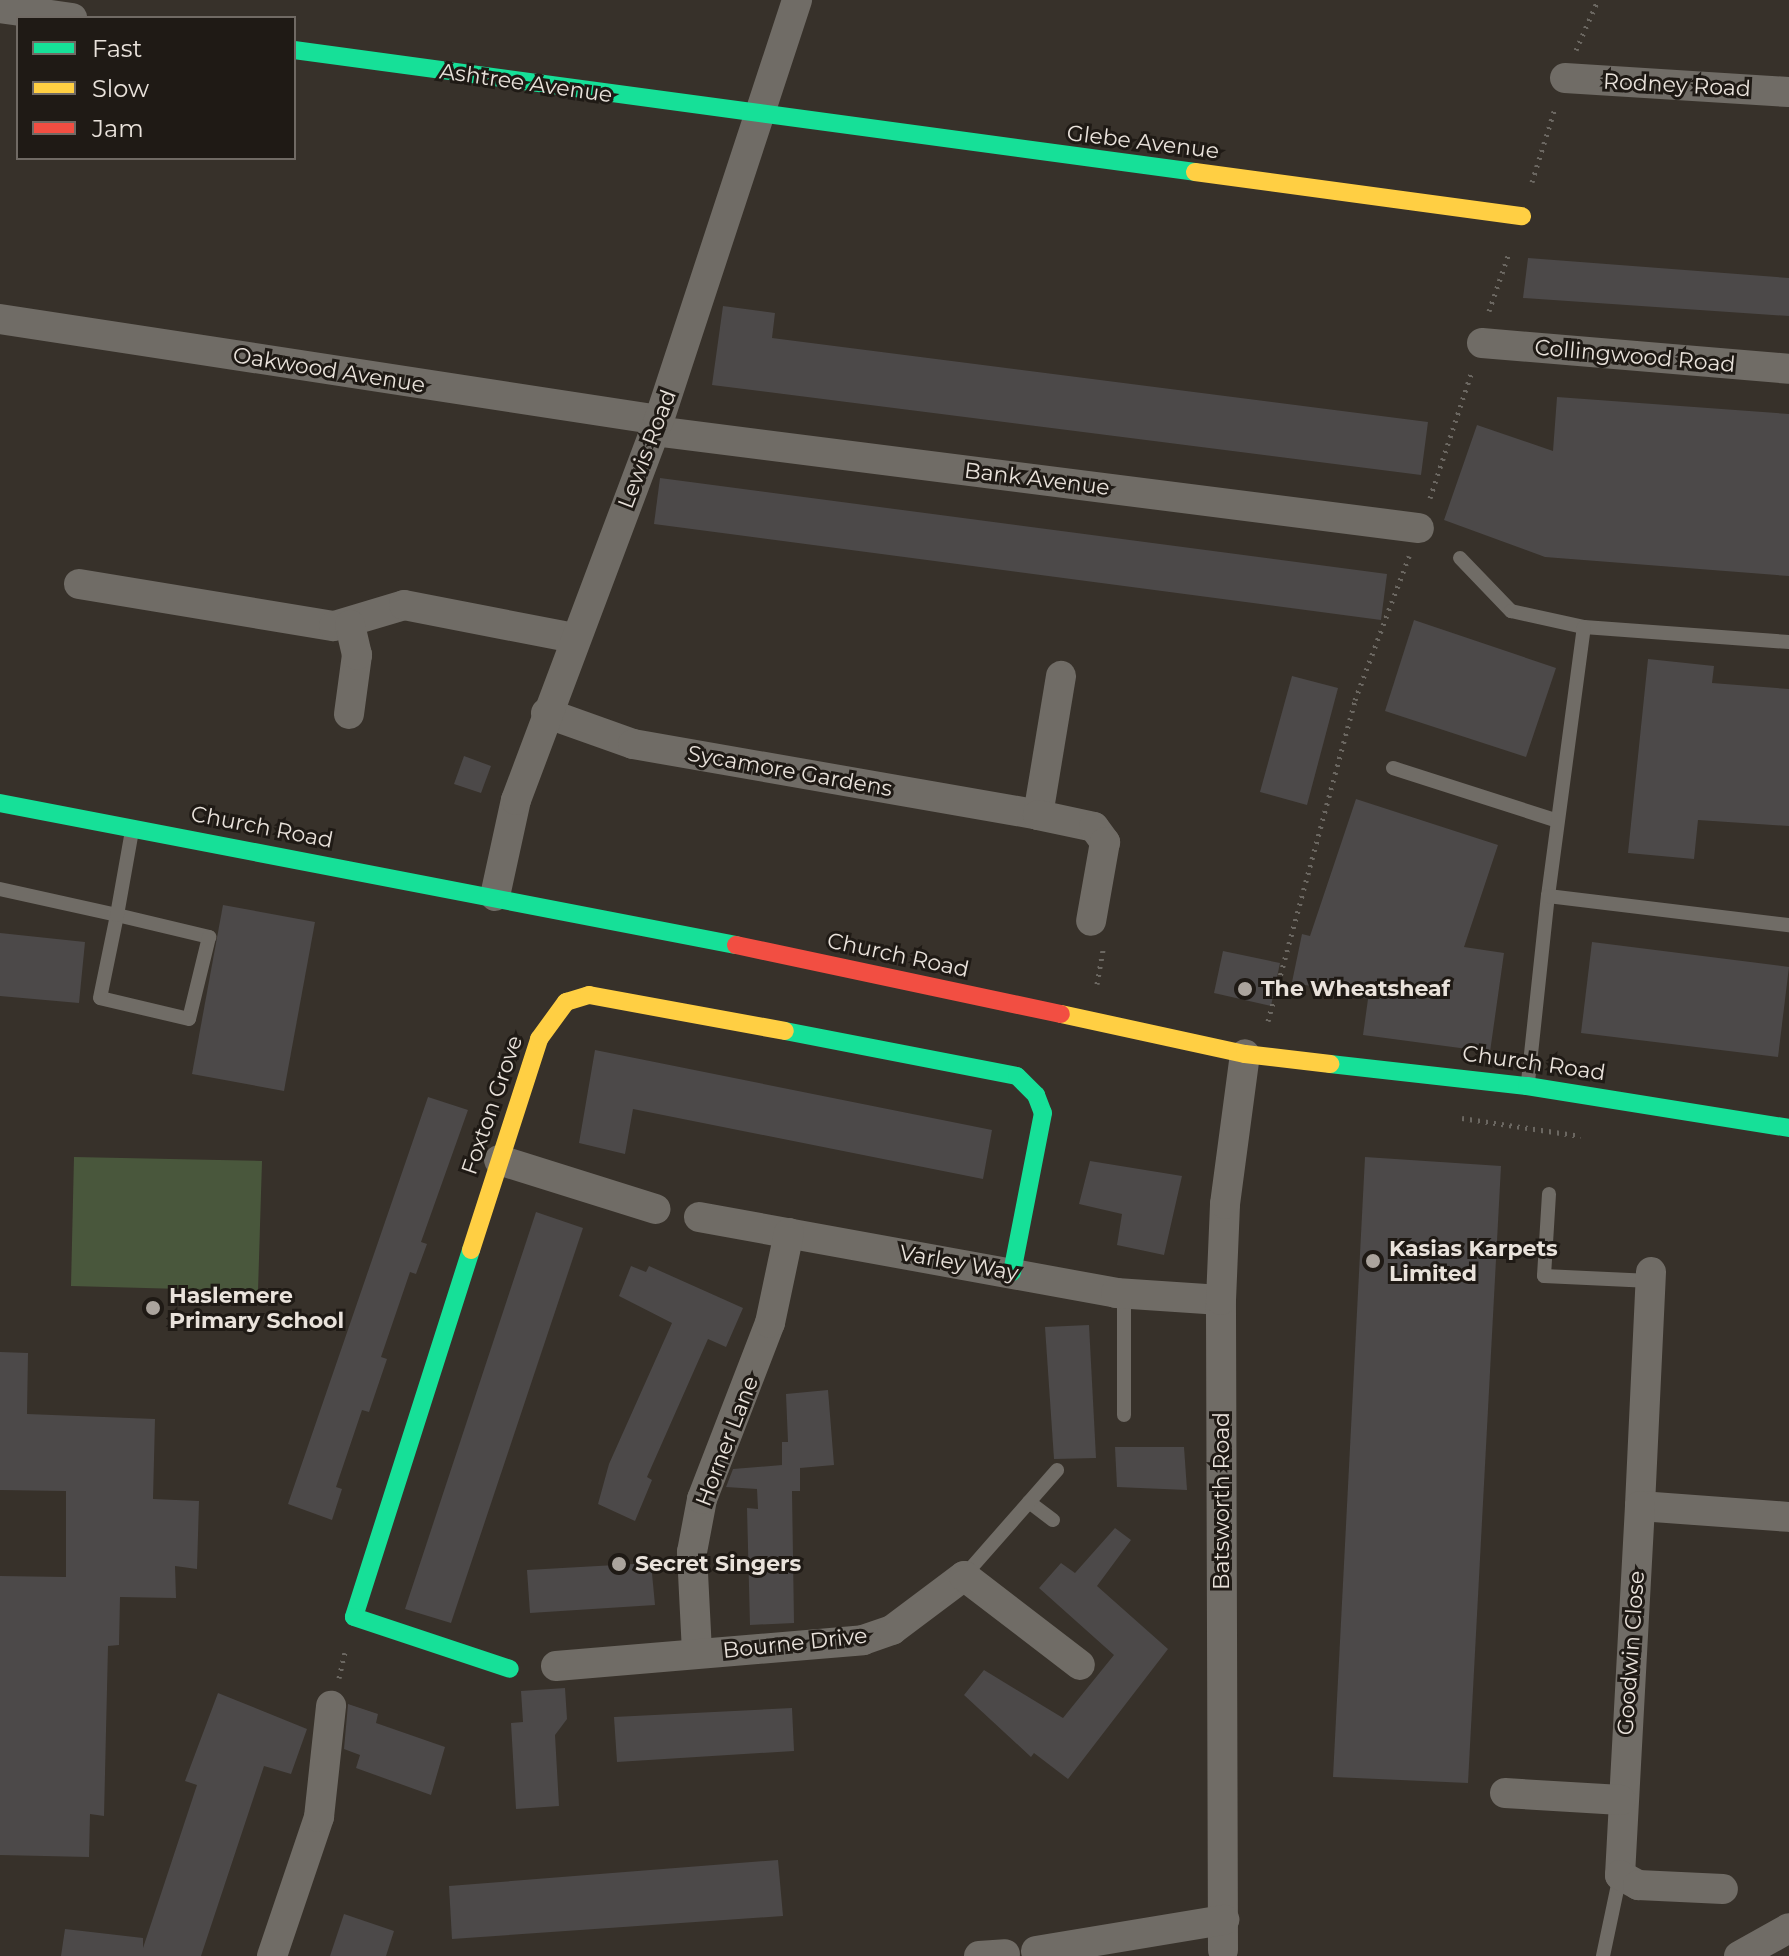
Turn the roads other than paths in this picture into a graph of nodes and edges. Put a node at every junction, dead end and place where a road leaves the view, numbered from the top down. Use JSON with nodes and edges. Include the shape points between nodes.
{"nodes":[{"id":1,"x":797,"y":0,"type":"edge"},
{"id":2,"x":0,"y":8,"type":"edge"},
{"id":3,"x":58,"y":16,"type":"edge"},
{"id":4,"x":296,"y":50,"type":"edge"},
{"id":5,"x":1565,"y":78,"type":"dead end"},
{"id":6,"x":1789,"y":92,"type":"edge"},
{"id":7,"x":758,"y":116,"type":"junction"},
{"id":8,"x":1522,"y":216,"type":"dead end"},
{"id":9,"x":0,"y":319,"type":"edge"},
{"id":10,"x":1482,"y":343,"type":"dead end"},
{"id":11,"x":1789,"y":369,"type":"edge"},
{"id":12,"x":657,"y":426,"type":"junction"},
{"id":13,"x":1419,"y":528,"type":"dead end"},
{"id":14,"x":1460,"y":558,"type":"dead end"},
{"id":15,"x":79,"y":584,"type":"dead end"},
{"id":16,"x":350,"y":625,"type":"junction"},
{"id":17,"x":1584,"y":627,"type":"junction"},
{"id":18,"x":573,"y":638,"type":"junction"},
{"id":19,"x":1789,"y":642,"type":"edge"},
{"id":20,"x":1061,"y":676,"type":"dead end"},
{"id":21,"x":546,"y":713,"type":"junction"},
{"id":22,"x":349,"y":714,"type":"dead end"},
{"id":23,"x":1393,"y":768,"type":"dead end"},
{"id":24,"x":0,"y":803,"type":"edge"},
{"id":25,"x":1038,"y":815,"type":"junction"},
{"id":26,"x":1555,"y":820,"type":"junction"},
{"id":27,"x":132,"y":827,"type":"junction"},
{"id":28,"x":0,"y":889,"type":"edge"},
{"id":29,"x":495,"y":896,"type":"junction"},
{"id":30,"x":1548,"y":896,"type":"junction"},
{"id":31,"x":117,"y":915,"type":"junction"},
{"id":32,"x":1091,"y":921,"type":"road end"},
{"id":33,"x":1789,"y":925,"type":"edge"},
{"id":34,"x":1245,"y":1054,"type":"junction"},
{"id":35,"x":1527,"y":1086,"type":"junction"},
{"id":36,"x":1789,"y":1128,"type":"edge"},
{"id":37,"x":499,"y":1160,"type":"junction"},
{"id":38,"x":1549,"y":1194,"type":"dead end"},
{"id":39,"x":655,"y":1209,"type":"dead end"},
{"id":40,"x":699,"y":1217,"type":"dead end"},
{"id":41,"x":789,"y":1233,"type":"junction"},
{"id":42,"x":1012,"y":1272,"type":"junction"},
{"id":43,"x":1651,"y":1277,"type":"joint"},
{"id":44,"x":1124,"y":1293,"type":"junction"},
{"id":45,"x":1221,"y":1300,"type":"junction"},
{"id":46,"x":1124,"y":1415,"type":"dead end"},
{"id":47,"x":1057,"y":1470,"type":"dead end"},
{"id":48,"x":1029,"y":1502,"type":"junction"},
{"id":49,"x":1640,"y":1506,"type":"junction"},
{"id":50,"x":1789,"y":1517,"type":"edge"},
{"id":51,"x":1053,"y":1520,"type":"dead end"},
{"id":52,"x":964,"y":1576,"type":"junction"},
{"id":53,"x":697,"y":1652,"type":"junction"},
{"id":54,"x":1080,"y":1665,"type":"dead end"},
{"id":55,"x":556,"y":1666,"type":"dead end"},
{"id":56,"x":510,"y":1669,"type":"dead end"},
{"id":57,"x":331,"y":1706,"type":"road end"},
{"id":58,"x":1505,"y":1793,"type":"dead end"},
{"id":59,"x":1621,"y":1800,"type":"junction"},
{"id":60,"x":1620,"y":1875,"type":"junction"},
{"id":61,"x":1723,"y":1889,"type":"dead end"},
{"id":62,"x":1224,"y":1920,"type":"junction"},
{"id":63,"x":1789,"y":1928,"type":"edge"},
{"id":64,"x":1223,"y":1950,"type":"dead end"},
{"id":65,"x":1036,"y":1951,"type":"dead end"},
{"id":66,"x":272,"y":1956,"type":"edge"},
{"id":67,"x":1603,"y":1956,"type":"edge"},
{"id":68,"x":1739,"y":1956,"type":"edge"}],
"edges":[{"from":1,"to":7,"type":"street","name":"Lewis Road"},
{"from":2,"to":3,"type":"street"},
{"from":4,"to":7,"type":"street","name":"Ashtree Avenue"},
{"from":5,"to":6,"type":"street","name":"Rodney Road"},
{"from":7,"to":8,"type":"street","name":"Glebe Avenue"},
{"from":7,"to":12,"type":"street","name":"Lewis Road"},
{"from":9,"to":12,"type":"street","name":"Oakwood Avenue"},
{"from":10,"to":11,"type":"street","name":"Collingwood Road"},
{"from":12,"to":13,"type":"street","name":"Bank Avenue"},
{"from":12,"to":18,"type":"street","name":"Lewis Road"},
{"from":14,"to":17,"type":"lane","via":[[1511,611]]},
{"from":15,"to":16,"type":"street"},
{"from":16,"to":18,"type":"street","via":[[404,605]]},
{"from":16,"to":22,"type":"street","via":[[357,655]]},
{"from":17,"to":19,"type":"lane"},
{"from":17,"to":26,"type":"lane"},
{"from":18,"to":21,"type":"street","name":"Lewis Road"},
{"from":20,"to":25,"type":"street"},
{"from":21,"to":25,"type":"street","name":"Sycamore Gardens","via":[[633,744]]},
{"from":21,"to":29,"type":"street","name":"Lewis Road","via":[[516,800]]},
{"from":23,"to":26,"type":"lane"},
{"from":24,"to":27,"type":"street","name":"Church Road"},
{"from":25,"to":32,"type":"street","name":"Sycamore Gardens","via":[[1094,827],[1105,842]]},
{"from":26,"to":30,"type":"lane"},
{"from":27,"to":29,"type":"street","name":"Church Road"},
{"from":27,"to":31,"type":"lane"},
{"from":28,"to":31,"type":"lane"},
{"from":29,"to":34,"type":"street","name":"Church Road","via":[[1091,1017]]},
{"from":30,"to":33,"type":"lane"},
{"from":30,"to":35,"type":"lane"},
{"from":31,"to":31,"type":"lane","via":[[100,998],[189,1019],[209,937]]},
{"from":34,"to":35,"type":"street","name":"Church Road"},
{"from":34,"to":45,"type":"street","name":"Batsworth Road","via":[[1225,1204]]},
{"from":35,"to":36,"type":"street","name":"Church Road"},
{"from":37,"to":39,"type":"street"},
{"from":37,"to":42,"type":"street","name":"Foxton Grove","via":[[551,1016],[589,995],[1017,1076],[1036,1095],[1043,1113]]},
{"from":37,"to":56,"type":"street","name":"Foxton Grove","via":[[354,1617]]},
{"from":38,"to":43,"type":"lane","via":[[1544,1276]]},
{"from":40,"to":41,"type":"street","name":"Varley Way"},
{"from":41,"to":42,"type":"street","name":"Varley Way"},
{"from":41,"to":53,"type":"street","name":"Horner Lane","via":[[770,1323],[702,1499],[692,1552]]},
{"from":42,"to":44,"type":"street","name":"Varley Way"},
{"from":43,"to":49,"type":"street","name":"Goodwin Close"},
{"from":44,"to":45,"type":"street","name":"Varley Way"},
{"from":44,"to":46,"type":"lane"},
{"from":45,"to":62,"type":"street","name":"Batsworth Road"},
{"from":47,"to":48,"type":"lane"},
{"from":48,"to":51,"type":"lane"},
{"from":48,"to":52,"type":"lane"},
{"from":49,"to":50,"type":"street"},
{"from":49,"to":59,"type":"street","name":"Goodwin Close"},
{"from":52,"to":53,"type":"street","name":"Bourne Drive","via":[[892,1630],[863,1640]]},
{"from":52,"to":54,"type":"street"},
{"from":53,"to":55,"type":"street","name":"Bourne Drive"},
{"from":57,"to":66,"type":"street","via":[[319,1817]]},
{"from":58,"to":59,"type":"street"},
{"from":59,"to":60,"type":"street","name":"Goodwin Close"},
{"from":60,"to":61,"type":"street","via":[[1638,1885]]},
{"from":60,"to":67,"type":"lane"},
{"from":62,"to":64,"type":"street","name":"Batsworth Road"},
{"from":62,"to":65,"type":"street"},
{"from":63,"to":68,"type":"street"}]}
